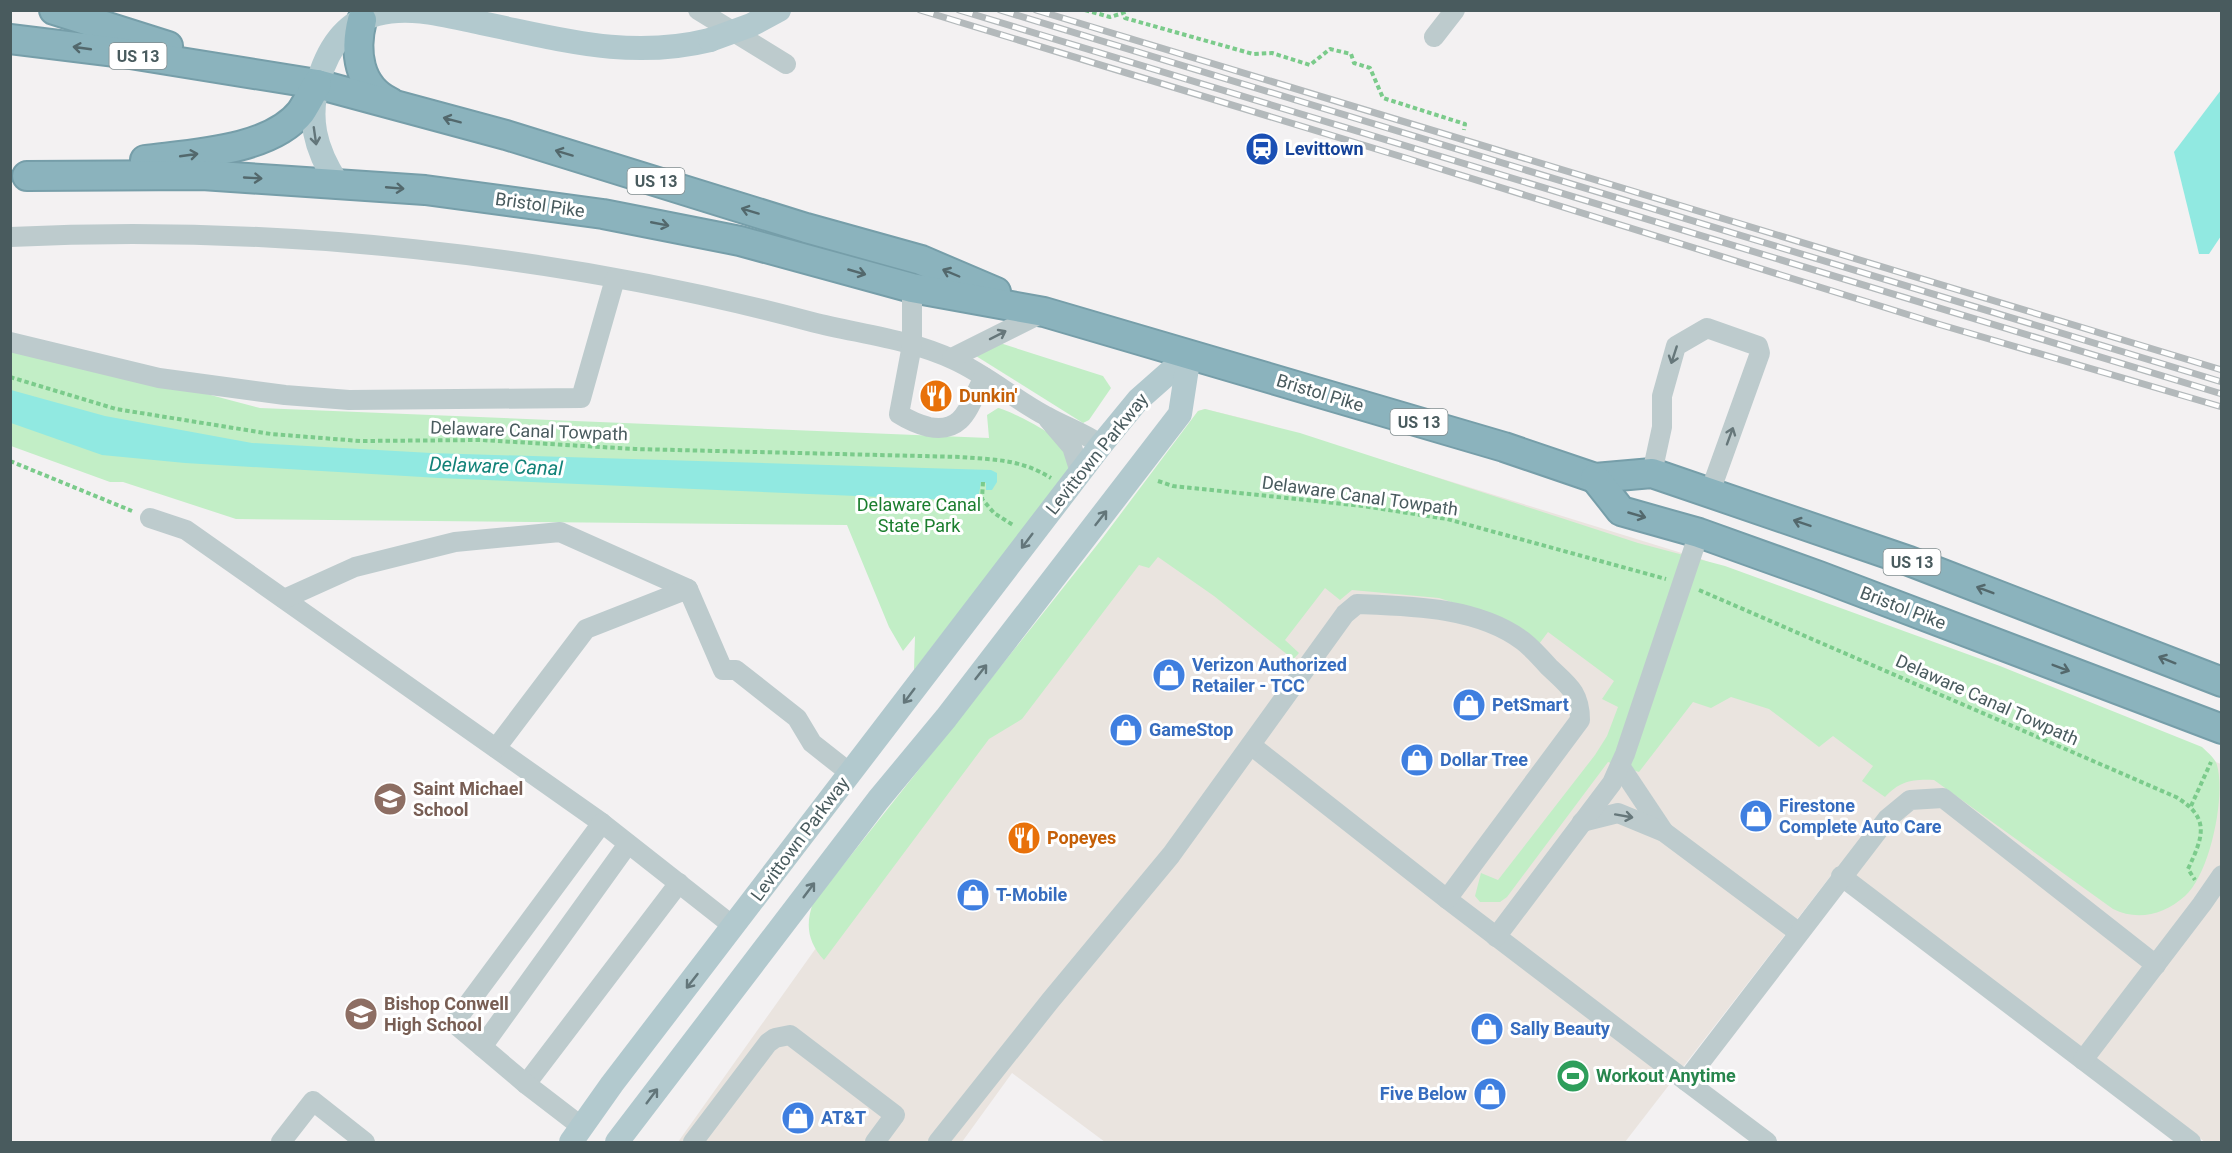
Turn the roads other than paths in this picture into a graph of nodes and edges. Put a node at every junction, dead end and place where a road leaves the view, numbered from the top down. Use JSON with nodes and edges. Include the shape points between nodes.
{"nodes":[{"id":1,"x":54,"y":10,"type":"edge"},
{"id":2,"x":698,"y":10,"type":"edge"},
{"id":3,"x":779,"y":10,"type":"edge"},
{"id":4,"x":1455,"y":10,"type":"edge"},
{"id":5,"x":427,"y":11,"type":"edge"},
{"id":6,"x":362,"y":20,"type":"junction"},
{"id":7,"x":1434,"y":37,"type":"dead end"},
{"id":8,"x":10,"y":39,"type":"edge"},
{"id":9,"x":786,"y":64,"type":"dead end"},
{"id":10,"x":264,"y":75,"type":"junction"},
{"id":11,"x":317,"y":84,"type":"junction"},
{"id":12,"x":398,"y":106,"type":"junction"},
{"id":13,"x":19,"y":177,"type":"edge"},
{"id":14,"x":337,"y":183,"type":"junction"},
{"id":15,"x":10,"y":237,"type":"edge"},
{"id":16,"x":615,"y":279,"type":"junction"},
{"id":17,"x":912,"y":288,"type":"junction"},
{"id":18,"x":1044,"y":312,"type":"junction"},
{"id":19,"x":10,"y":342,"type":"edge"},
{"id":20,"x":912,"y":345,"type":"junction"},
{"id":21,"x":1189,"y":355,"type":"junction"},
{"id":22,"x":952,"y":358,"type":"junction"},
{"id":23,"x":984,"y":376,"type":"junction"},
{"id":24,"x":1047,"y":417,"type":"junction"},
{"id":25,"x":1101,"y":445,"type":"junction"},
{"id":26,"x":1080,"y":472,"type":"junction"},
{"id":27,"x":1652,"y":473,"type":"junction"},
{"id":28,"x":1595,"y":478,"type":"junction"},
{"id":29,"x":1710,"y":492,"type":"junction"},
{"id":30,"x":150,"y":518,"type":"road end"},
{"id":31,"x":1699,"y":533,"type":"junction"},
{"id":32,"x":688,"y":589,"type":"junction"},
{"id":33,"x":284,"y":599,"type":"junction"},
{"id":34,"x":2222,"y":682,"type":"edge"},
{"id":35,"x":2222,"y":729,"type":"edge"},
{"id":36,"x":1252,"y":746,"type":"junction"},
{"id":37,"x":496,"y":748,"type":"junction"},
{"id":38,"x":1620,"y":766,"type":"junction"},
{"id":39,"x":850,"y":773,"type":"junction"},
{"id":40,"x":1582,"y":822,"type":"junction"},
{"id":41,"x":602,"y":823,"type":"junction"},
{"id":42,"x":1664,"y":832,"type":"junction"},
{"id":43,"x":628,"y":844,"type":"junction"},
{"id":44,"x":2222,"y":875,"type":"edge"},
{"id":45,"x":1841,"y":876,"type":"junction"},
{"id":46,"x":679,"y":883,"type":"junction"},
{"id":47,"x":1447,"y":899,"type":"junction"},
{"id":48,"x":734,"y":926,"type":"junction"},
{"id":49,"x":1798,"y":932,"type":"junction"},
{"id":50,"x":1496,"y":937,"type":"junction"},
{"id":51,"x":2156,"y":964,"type":"junction"},
{"id":52,"x":482,"y":1047,"type":"junction"},
{"id":53,"x":2083,"y":1060,"type":"junction"},
{"id":54,"x":1686,"y":1081,"type":"junction"},
{"id":55,"x":526,"y":1084,"type":"junction"},
{"id":56,"x":577,"y":1135,"type":"edge"},
{"id":57,"x":281,"y":1143,"type":"edge"},
{"id":58,"x":364,"y":1143,"type":"edge"},
{"id":59,"x":616,"y":1143,"type":"edge"},
{"id":60,"x":693,"y":1143,"type":"edge"},
{"id":61,"x":875,"y":1143,"type":"edge"},
{"id":62,"x":938,"y":1143,"type":"edge"},
{"id":63,"x":1767,"y":1143,"type":"edge"},
{"id":64,"x":2191,"y":1143,"type":"edge"}],
"edges":[{"from":1,"to":10,"type":"highway"},
{"from":2,"to":9,"type":"street"},
{"from":3,"to":5,"type":"main road","bridge":true,"via":[[710,40],[648,50],[611,47]]},
{"from":4,"to":7,"type":"street"},
{"from":5,"to":6,"type":"main road","via":[[391,12]]},
{"from":6,"to":11,"type":"main road","via":[[348,29],[328,52]]},
{"from":6,"to":12,"type":"highway","via":[[357,41],[362,70],[381,98]]},
{"from":10,"to":8,"type":"highway","number":"US 13","one_way":true},
{"from":10,"to":11,"type":"highway","number":"US 13"},
{"from":11,"to":12,"type":"highway","name":"Bristol Pike","number":"US 13"},
{"from":13,"to":11,"type":"highway","one_way":true,"via":[[208,152],[248,143],[290,122],[301,112]]},
{"from":11,"to":14,"type":"main road","one_way":true,"via":[[315,137],[318,151]]},
{"from":18,"to":12,"type":"highway","name":"Bristol Pike","number":"US 13","one_way":true,"via":[[921,260]]},
{"from":13,"to":14,"type":"highway","name":"Bristol Pike","number":"US 13","one_way":true,"via":[[202,175]]},
{"from":14,"to":17,"type":"highway","name":"Bristol Pike","number":"US 13","one_way":true,"via":[[514,201],[667,225],[801,256]]},
{"from":15,"to":16,"type":"street","via":[[157,235],[323,241],[478,258]]},
{"from":16,"to":19,"type":"street","via":[[581,399],[349,400],[285,395],[159,378]]},
{"from":16,"to":20,"type":"street","via":[[721,299]]},
{"from":17,"to":18,"type":"highway","name":"Bristol Pike","number":"US 13"},
{"from":17,"to":20,"type":"street"},
{"from":18,"to":21,"type":"highway","name":"Bristol Pike","number":"US 13"},
{"from":22,"to":18,"type":"street","one_way":true},
{"from":20,"to":22,"type":"street"},
{"from":20,"to":23,"type":"street","via":[[899,414],[912,423],[945,430],[959,423]]},
{"from":21,"to":25,"type":"main road","name":"Levittown Parkway","via":[[1137,400]]},
{"from":21,"to":28,"type":"highway","name":"Bristol Pike","number":"US 13","via":[[1504,447]]},
{"from":59,"to":21,"type":"main road","name":"Levittown Parkway","one_way":true,"via":[[1180,414]]},
{"from":22,"to":23,"type":"street"},
{"from":23,"to":24,"type":"street"},
{"from":24,"to":25,"type":"street","via":[[1083,432]]},
{"from":24,"to":26,"type":"street","via":[[1072,447]]},
{"from":25,"to":26,"type":"main road","name":"Levittown Parkway"},
{"from":26,"to":39,"type":"main road","name":"Levittown Parkway","one_way":true},
{"from":27,"to":28,"type":"highway","name":"Bristol Pike","number":"US 13"},
{"from":27,"to":29,"type":"highway","name":"Bristol Pike","number":"US 13"},
{"from":29,"to":27,"type":"street","one_way":true,"via":[[1760,353],[1758,346],[1707,328],[1676,346],[1662,396],[1662,427]]},
{"from":28,"to":31,"type":"highway","name":"Bristol Pike","number":"US 13","one_way":true,"via":[[1621,511]]},
{"from":34,"to":29,"type":"highway","name":"Bristol Pike","number":"US 13","one_way":true,"via":[[1909,561]]},
{"from":30,"to":33,"type":"street","via":[[186,530]]},
{"from":31,"to":35,"type":"highway","name":"Bristol Pike","number":"US 13","one_way":true},
{"from":31,"to":38,"type":"street"},
{"from":32,"to":33,"type":"street","via":[[560,532],[455,542],[355,567]]},
{"from":32,"to":37,"type":"street","via":[[586,629]]},
{"from":32,"to":39,"type":"street","via":[[723,670],[736,670],[797,718],[812,743]]},
{"from":33,"to":37,"type":"street"},
{"from":36,"to":47,"type":"street"},
{"from":36,"to":47,"type":"street","via":[[1345,614],[1358,604],[1414,606],[1470,617],[1499,627],[1522,641],[1572,688],[1580,703],[1580,720]]},
{"from":36,"to":62,"type":"street","via":[[1164,864]]},
{"from":37,"to":41,"type":"street"},
{"from":38,"to":40,"type":"street"},
{"from":38,"to":42,"type":"street"},
{"from":39,"to":48,"type":"main road","name":"Levittown Parkway"},
{"from":40,"to":42,"type":"street","one_way":true,"via":[[1618,813]]},
{"from":40,"to":50,"type":"street"},
{"from":41,"to":43,"type":"street"},
{"from":41,"to":52,"type":"street","via":[[453,1023]]},
{"from":42,"to":49,"type":"street"},
{"from":43,"to":46,"type":"street"},
{"from":43,"to":52,"type":"street"},
{"from":44,"to":51,"type":"street"},
{"from":45,"to":49,"type":"street"},
{"from":45,"to":51,"type":"street","via":[[1887,819],[1910,800],[1943,798]]},
{"from":45,"to":53,"type":"street"},
{"from":46,"to":48,"type":"street"},
{"from":46,"to":55,"type":"street"},
{"from":47,"to":50,"type":"street"},
{"from":48,"to":56,"type":"main road","name":"Levittown Parkway","one_way":true},
{"from":49,"to":54,"type":"street"},
{"from":50,"to":54,"type":"street"},
{"from":51,"to":53,"type":"street"},
{"from":52,"to":55,"type":"street"},
{"from":53,"to":64,"type":"street"},
{"from":54,"to":63,"type":"street"},
{"from":55,"to":56,"type":"street"},
{"from":57,"to":58,"type":"street","via":[[313,1101]]},
{"from":60,"to":61,"type":"street","via":[[768,1043],[790,1035],[895,1115]]}]}
